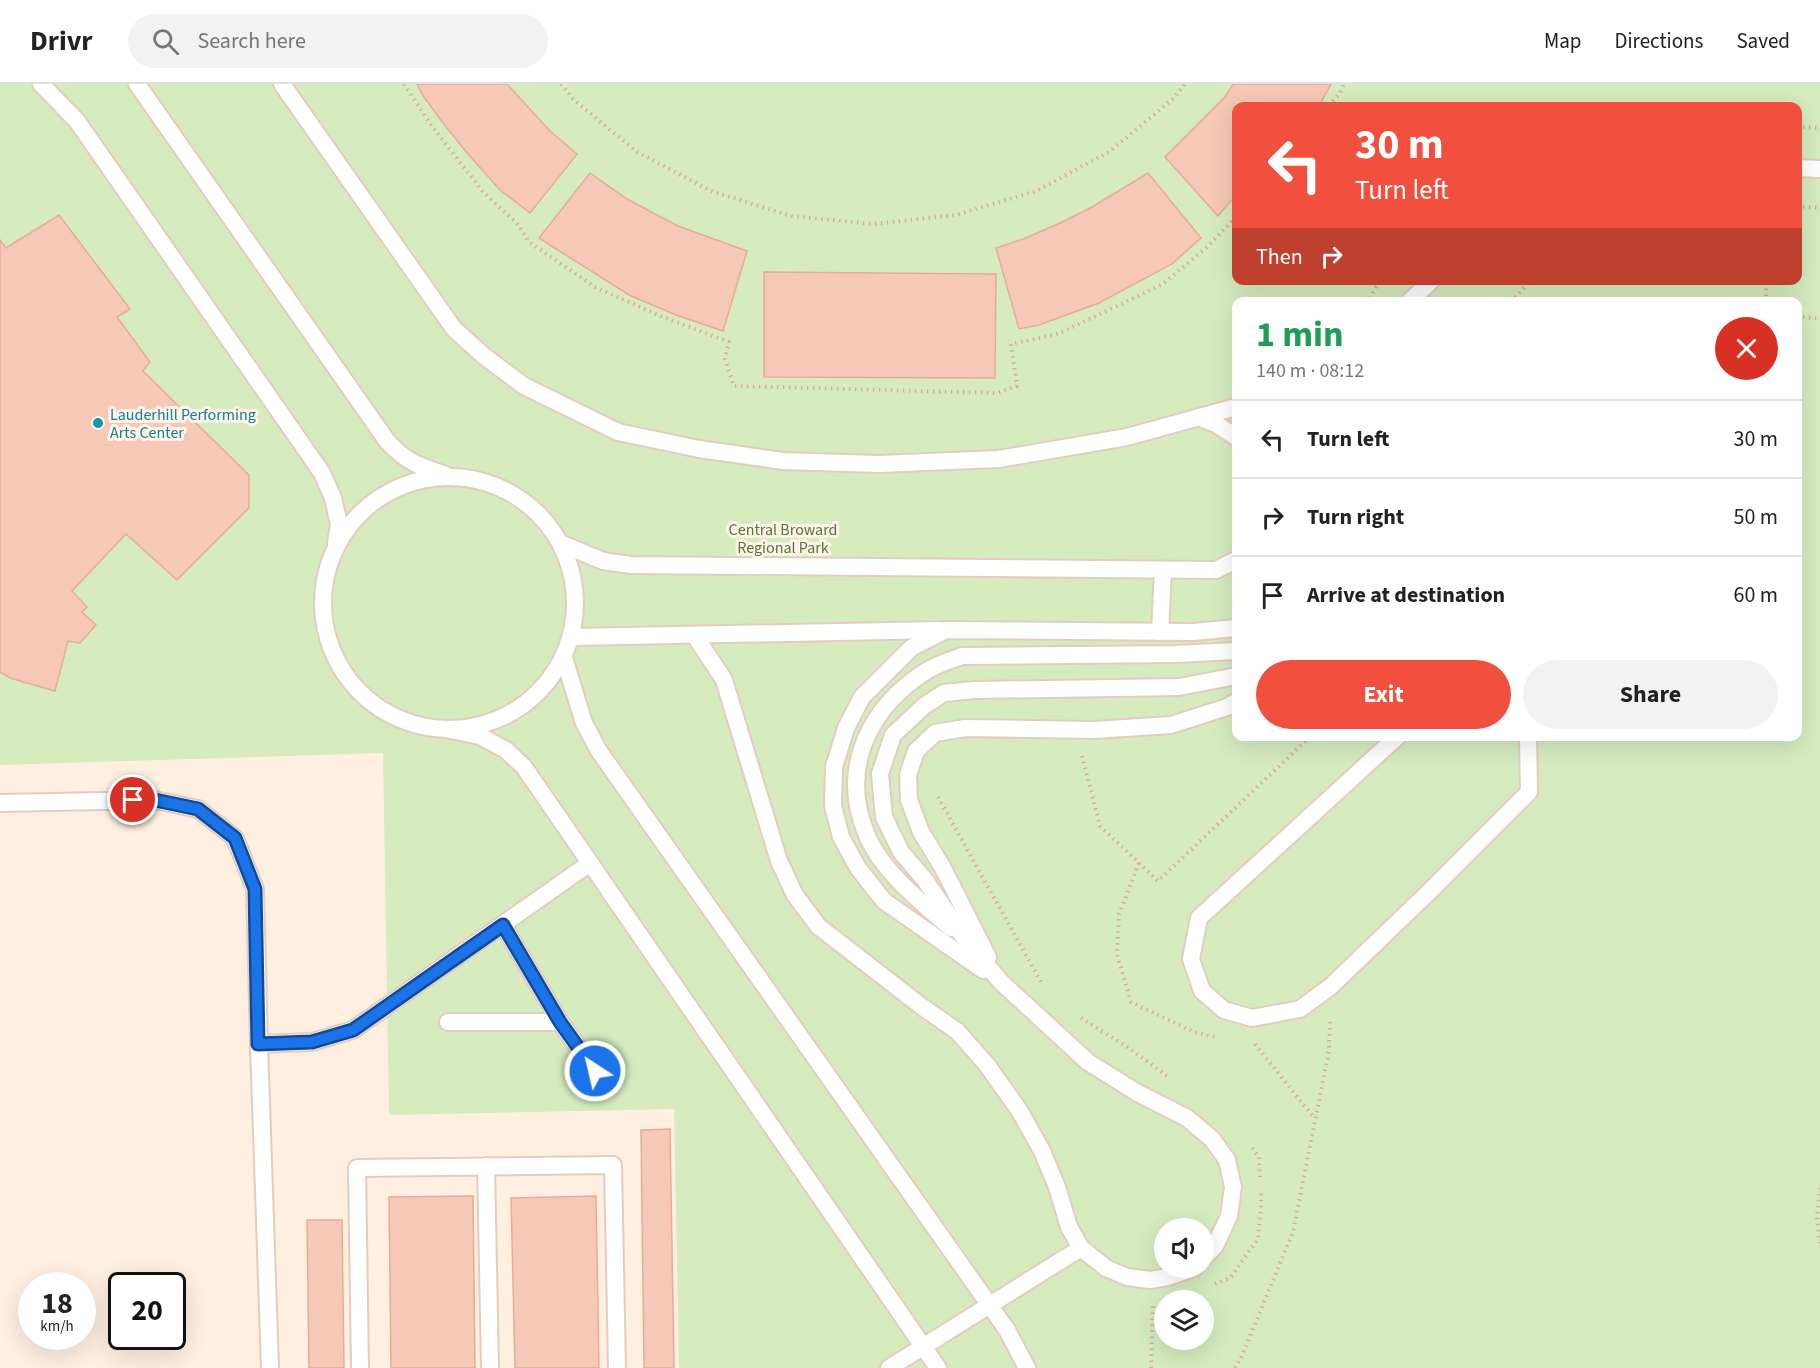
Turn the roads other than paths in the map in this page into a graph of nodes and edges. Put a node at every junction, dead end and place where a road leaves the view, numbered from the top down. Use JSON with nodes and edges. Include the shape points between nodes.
{"nodes":[{"id":1,"x":41,"y":84,"type":"edge"},
{"id":2,"x":137,"y":84,"type":"edge"},
{"id":3,"x":282,"y":84,"type":"edge"},
{"id":4,"x":1802,"y":168,"type":"edge"},
{"id":5,"x":1820,"y":169,"type":"edge"},
{"id":6,"x":1427,"y":285,"type":"edge"},
{"id":7,"x":1414,"y":297,"type":"edge"},
{"id":8,"x":1232,"y":408,"type":"edge"},
{"id":9,"x":1199,"y":417,"type":"junction"},
{"id":10,"x":1232,"y":434,"type":"edge"},
{"id":11,"x":449,"y":476,"type":"junction"},
{"id":12,"x":336,"y":544,"type":"junction"},
{"id":13,"x":562,"y":544,"type":"junction"},
{"id":14,"x":1232,"y":562,"type":"edge"},
{"id":15,"x":1163,"y":570,"type":"junction"},
{"id":16,"x":1232,"y":628,"type":"edge"},
{"id":17,"x":946,"y":630,"type":"junction"},
{"id":18,"x":1160,"y":632,"type":"junction"},
{"id":19,"x":695,"y":636,"type":"junction"},
{"id":20,"x":572,"y":637,"type":"junction"},
{"id":21,"x":1232,"y":651,"type":"edge"},
{"id":22,"x":564,"y":658,"type":"junction"},
{"id":23,"x":1232,"y":677,"type":"edge"},
{"id":24,"x":1232,"y":704,"type":"edge"},
{"id":25,"x":445,"y":729,"type":"junction"},
{"id":26,"x":1393,"y":741,"type":"edge"},
{"id":27,"x":1528,"y":741,"type":"edge"},
{"id":28,"x":0,"y":802,"type":"edge"},
{"id":29,"x":590,"y":863,"type":"junction"},
{"id":30,"x":503,"y":925,"type":"junction"},
{"id":31,"x":967,"y":942,"type":"junction"},
{"id":32,"x":1001,"y":982,"type":"junction"},
{"id":33,"x":448,"y":1022,"type":"dead end"},
{"id":34,"x":560,"y":1022,"type":"junction"},
{"id":35,"x":258,"y":1044,"type":"junction"},
{"id":36,"x":595,"y":1071,"type":"dead end"},
{"id":37,"x":486,"y":1166,"type":"junction"},
{"id":38,"x":1214,"y":1247,"type":"edge"},
{"id":39,"x":1082,"y":1248,"type":"junction"},
{"id":40,"x":1162,"y":1278,"type":"edge"},
{"id":41,"x":989,"y":1305,"type":"junction"},
{"id":42,"x":923,"y":1346,"type":"junction"},
{"id":43,"x":270,"y":1368,"type":"edge"},
{"id":44,"x":360,"y":1368,"type":"edge"},
{"id":45,"x":490,"y":1368,"type":"edge"},
{"id":46,"x":616,"y":1368,"type":"edge"},
{"id":47,"x":889,"y":1368,"type":"edge"},
{"id":48,"x":938,"y":1368,"type":"edge"},
{"id":49,"x":1027,"y":1368,"type":"edge"}],
"edges":[{"from":1,"to":12,"type":"lane","via":[[77,121],[322,473],[339,524]]},
{"from":2,"to":11,"type":"lane","via":[[387,441],[412,463]]},
{"from":3,"to":9,"type":"lane","via":[[454,329],[524,386],[618,432],[783,461],[879,464],[999,459],[1127,437]]},
{"from":4,"to":5,"type":"lane"},
{"from":6,"to":7,"type":"lane"},
{"from":8,"to":9,"type":"lane"},
{"from":9,"to":10,"type":"lane"},
{"from":11,"to":12,"type":"lane","via":[[415,481],[383,495],[356,516]]},
{"from":11,"to":13,"type":"lane","via":[[483,481],[515,495],[542,516]]},
{"from":12,"to":25,"type":"lane","via":[[323,585],[324,628],[339,667],[367,699],[403,721]]},
{"from":13,"to":15,"type":"lane","via":[[603,561],[631,565]]},
{"from":13,"to":20,"type":"lane","via":[[573,574],[576,606]]},
{"from":14,"to":15,"type":"lane","via":[[1216,570]]},
{"from":15,"to":18,"type":"lane"},
{"from":16,"to":18,"type":"lane"},
{"from":17,"to":18,"type":"lane"},
{"from":17,"to":19,"type":"lane"},
{"from":17,"to":32,"type":"lane","via":[[911,648],[862,697],[846,728],[834,767],[833,806],[841,837],[858,868],[884,901]]},
{"from":19,"to":20,"type":"lane"},
{"from":19,"to":39,"type":"lane","via":[[724,680],[778,861],[795,895],[818,926],[957,1031],[987,1065],[1042,1151],[1069,1227]]},
{"from":20,"to":22,"type":"lane"},
{"from":21,"to":31,"type":"lane","via":[[962,656],[930,669],[902,689],[877,716],[864,739],[857,769],[857,802],[866,834],[908,891]]},
{"from":22,"to":25,"type":"lane","via":[[543,688],[515,711],[481,725]]},
{"from":22,"to":41,"type":"lane","via":[[584,723],[599,751]]},
{"from":23,"to":31,"type":"lane","via":[[1179,687],[945,693],[924,706],[893,735],[880,774],[884,817],[901,852]]},
{"from":24,"to":32,"type":"lane","via":[[1171,725],[1094,730],[965,728],[935,733],[916,751],[908,775],[909,801],[921,832],[944,867]]},
{"from":25,"to":29,"type":"lane","via":[[480,736],[506,750],[524,767]]},
{"from":26,"to":27,"type":"lane","via":[[1199,918],[1191,959],[1202,991],[1224,1010],[1252,1018],[1300,1009],[1330,987],[1529,792]]},
{"from":28,"to":35,"type":"lane","via":[[155,800],[198,809],[235,838],[255,889]]},
{"from":29,"to":30,"type":"lane"},
{"from":29,"to":42,"type":"lane"},
{"from":30,"to":34,"type":"lane"},
{"from":30,"to":35,"type":"lane","via":[[353,1030],[312,1042]]},
{"from":31,"to":32,"type":"lane"},
{"from":32,"to":38,"type":"lane","via":[[1088,1062],[1187,1118],[1212,1139],[1227,1160],[1233,1187],[1229,1216]]},
{"from":33,"to":34,"type":"lane"},
{"from":34,"to":36,"type":"lane"},
{"from":35,"to":43,"type":"lane"},
{"from":37,"to":44,"type":"lane","via":[[357,1168]]},
{"from":37,"to":45,"type":"lane"},
{"from":37,"to":46,"type":"lane","via":[[613,1165]]},
{"from":39,"to":40,"type":"lane","via":[[1106,1268],[1128,1277]]},
{"from":39,"to":41,"type":"lane"},
{"from":41,"to":42,"type":"lane"},
{"from":41,"to":49,"type":"lane"},
{"from":42,"to":47,"type":"lane"},
{"from":42,"to":48,"type":"lane"}]}
